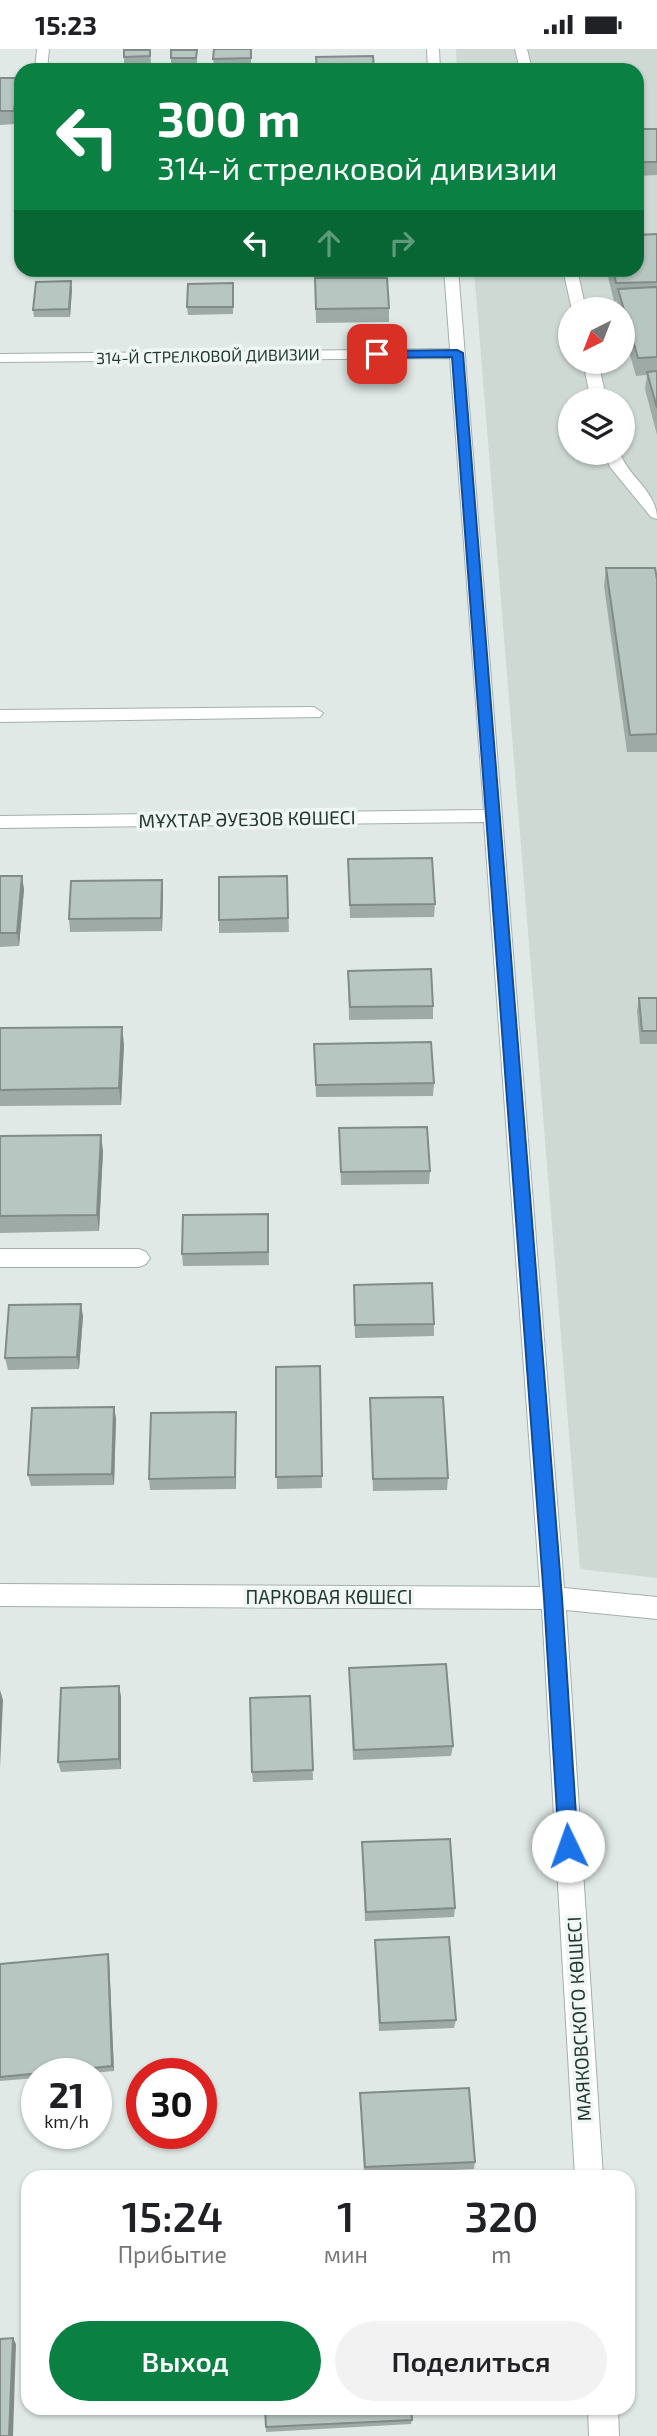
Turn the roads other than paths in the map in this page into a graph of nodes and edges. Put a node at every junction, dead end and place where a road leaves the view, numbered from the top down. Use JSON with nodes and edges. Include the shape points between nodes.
{"nodes":[{"id":1,"x":452,"y":277,"type":"edge"},
{"id":2,"x":572,"y":277,"type":"edge"},
{"id":3,"x":576,"y":297,"type":"edge"},
{"id":4,"x":457,"y":353,"type":"junction"},
{"id":5,"x":0,"y":358,"type":"edge"},
{"id":6,"x":617,"y":465,"type":"edge"},
{"id":7,"x":657,"y":514,"type":"edge"},
{"id":8,"x":314,"y":713,"type":"dead end"},
{"id":9,"x":0,"y":716,"type":"edge"},
{"id":10,"x":494,"y":816,"type":"junction"},
{"id":11,"x":0,"y":821,"type":"edge"},
{"id":12,"x":0,"y":1258,"type":"edge"},
{"id":13,"x":139,"y":1258,"type":"dead end"},
{"id":14,"x":0,"y":1595,"type":"edge"},
{"id":15,"x":553,"y":1598,"type":"junction"},
{"id":16,"x":657,"y":1608,"type":"edge"},
{"id":17,"x":589,"y":2170,"type":"edge"},
{"id":18,"x":603,"y":2415,"type":"edge"},
{"id":19,"x":604,"y":2436,"type":"edge"}],
"edges":[{"from":1,"to":4,"type":"street","name":"МАЯКОВСКОГО КӨШЕСІ"},
{"from":2,"to":3,"type":"street"},
{"from":4,"to":5,"type":"street","name":"314-Й СТРЕЛКОВОЙ ДИВИЗИИ"},
{"from":4,"to":10,"type":"street","name":"МАЯКОВСКОГО КӨШЕСІ"},
{"from":6,"to":7,"type":"street"},
{"from":8,"to":9,"type":"street"},
{"from":10,"to":11,"type":"street","name":"МҰХТАР ӘУЕЗОВ КӨШЕСІ"},
{"from":10,"to":15,"type":"street","name":"МАЯКОВСКОГО КӨШЕСІ"},
{"from":12,"to":13,"type":"street"},
{"from":14,"to":15,"type":"street","name":"ПАРКОВАЯ КӨШЕСІ"},
{"from":15,"to":16,"type":"street","name":"ПАРКОВАЯ КӨШЕСІ"},
{"from":15,"to":17,"type":"street","name":"МАЯКОВСКОГО КӨШЕСІ"},
{"from":18,"to":19,"type":"street"}]}
